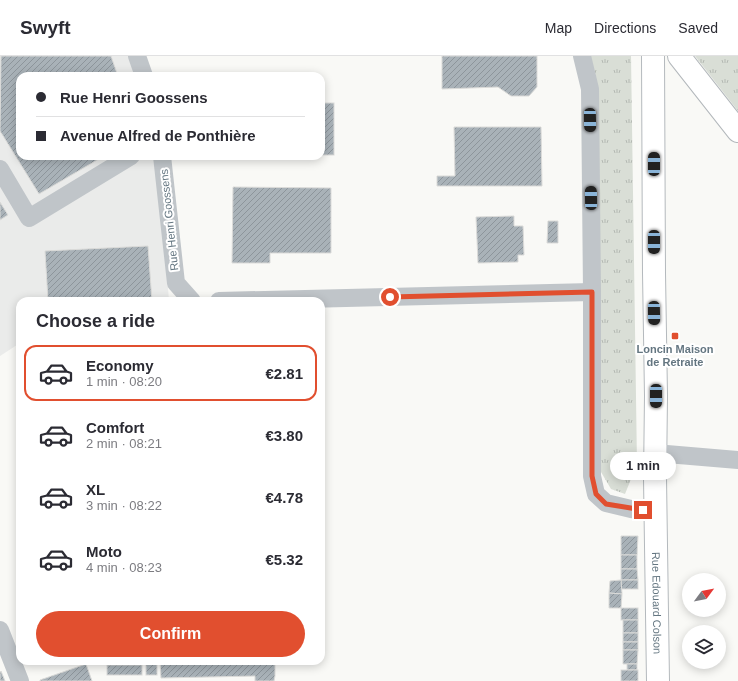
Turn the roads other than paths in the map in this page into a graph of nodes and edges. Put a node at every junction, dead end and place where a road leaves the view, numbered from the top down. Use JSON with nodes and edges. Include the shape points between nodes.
{"nodes":[{"id":1,"x":137,"y":56,"type":"edge"},
{"id":2,"x":582,"y":56,"type":"edge"},
{"id":3,"x":679,"y":56,"type":"edge"},
{"id":4,"x":653,"y":63,"type":"edge"},
{"id":5,"x":143,"y":72,"type":"edge"},
{"id":6,"x":738,"y":131,"type":"edge"},
{"id":7,"x":123,"y":160,"type":"edge"},
{"id":8,"x":162,"y":160,"type":"edge"},
{"id":9,"x":0,"y":169,"type":"edge"},
{"id":10,"x":592,"y":292,"type":"junction"},
{"id":11,"x":188,"y":297,"type":"edge"},
{"id":12,"x":325,"y":298,"type":"edge"},
{"id":13,"x":655,"y":453,"type":"junction"},
{"id":14,"x":738,"y":460,"type":"edge"},
{"id":15,"x":655,"y":518,"type":"junction"},
{"id":16,"x":1,"y":634,"type":"edge"},
{"id":17,"x":20,"y":681,"type":"edge"},
{"id":18,"x":658,"y":681,"type":"edge"}],
"edges":[{"from":1,"to":5,"type":"street"},
{"from":2,"to":10,"type":"street","via":[[590,89]]},
{"from":3,"to":6,"type":"main road"},
{"from":4,"to":13,"type":"main road","name":"Rue Edouard Colson"},
{"from":7,"to":9,"type":"street","via":[[29,218]]},
{"from":8,"to":11,"type":"street","name":"Rue Henri Goossens","via":[[176,283]]},
{"from":10,"to":12,"type":"street"},
{"from":10,"to":15,"type":"street","via":[[592,476],[596,494],[606,504],[631,509]]},
{"from":13,"to":14,"type":"street"},
{"from":13,"to":15,"type":"main road","name":"Rue Edouard Colson"},
{"from":15,"to":18,"type":"main road","name":"Rue Edouard Colson"},
{"from":16,"to":17,"type":"street"}]}
